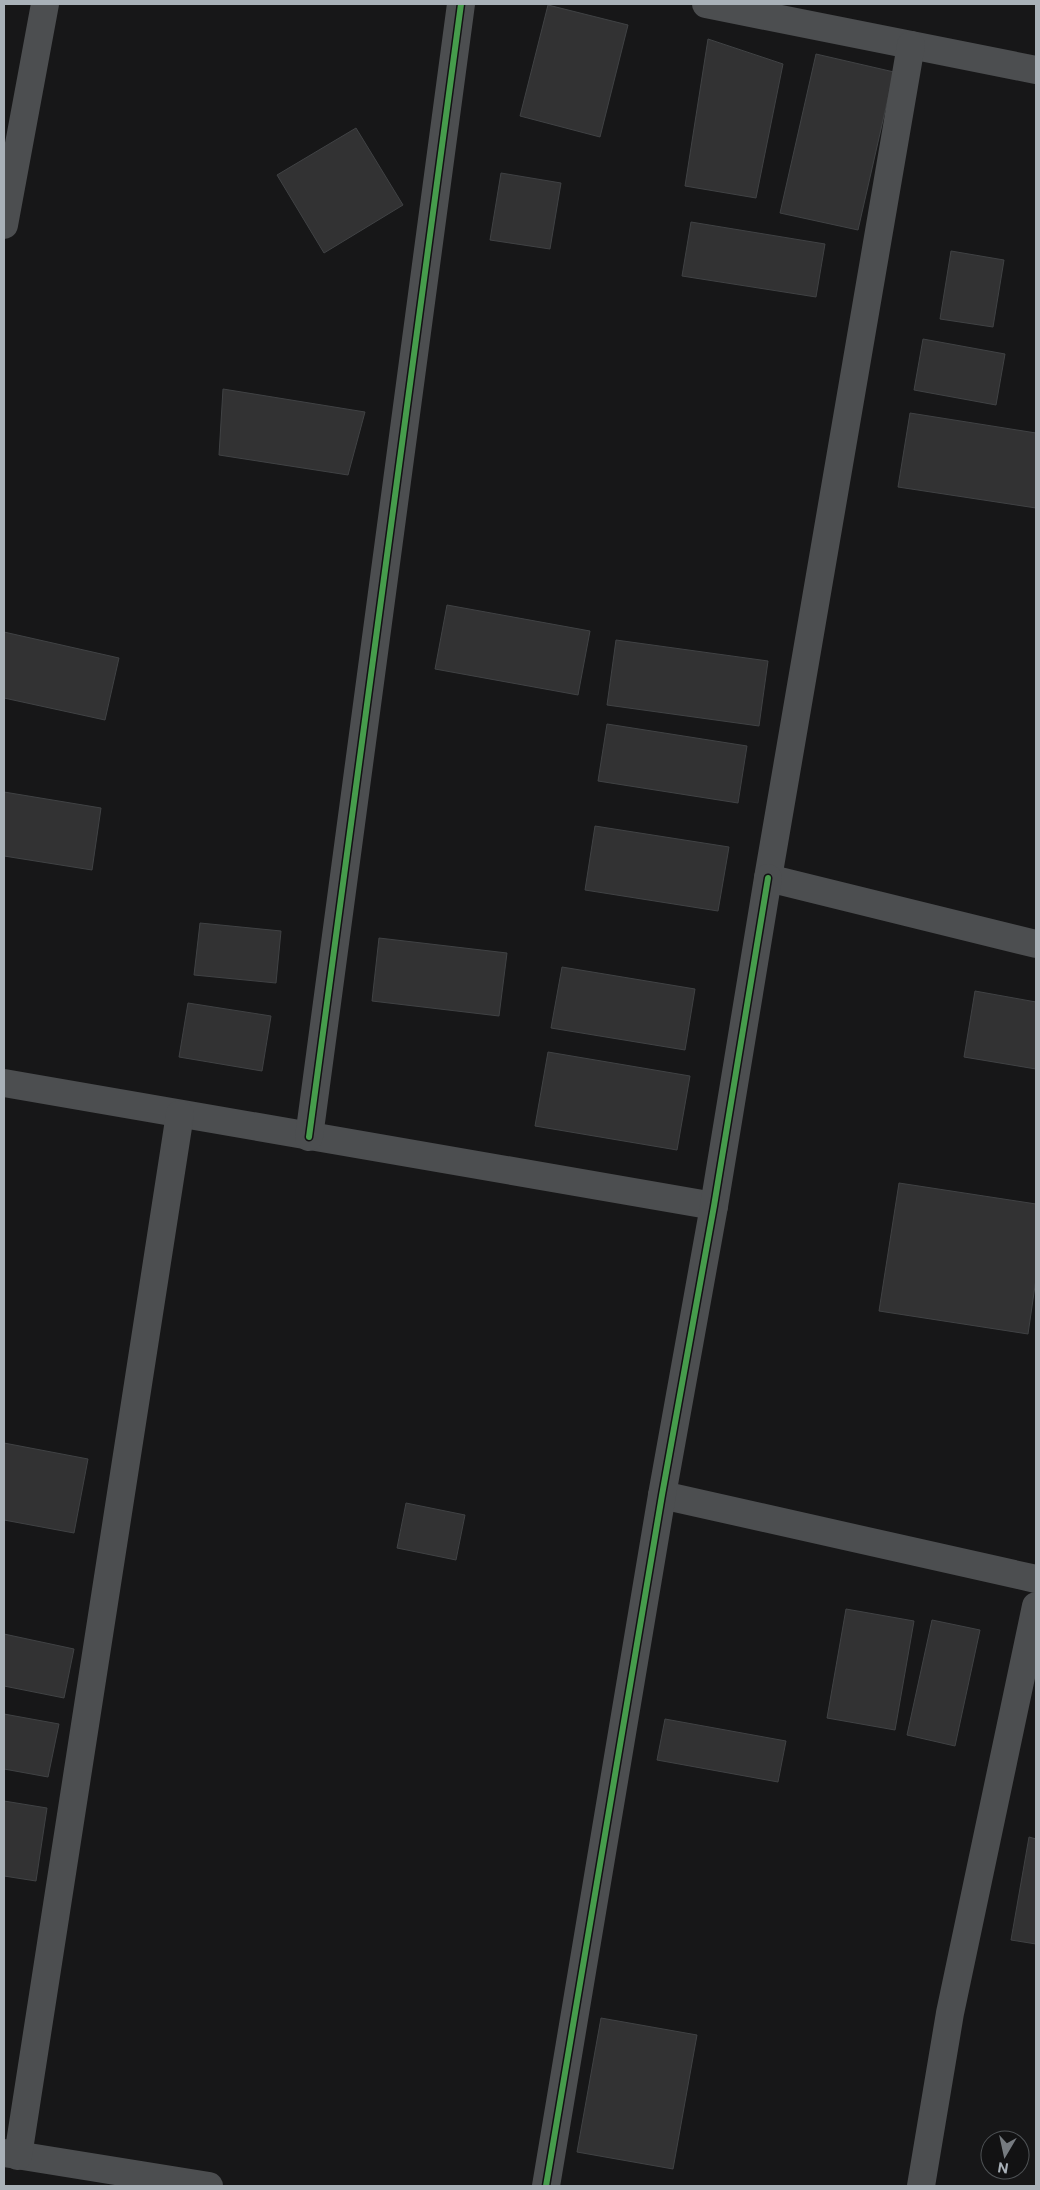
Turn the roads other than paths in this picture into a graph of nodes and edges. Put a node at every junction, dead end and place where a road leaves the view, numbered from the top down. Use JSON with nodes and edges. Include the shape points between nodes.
{"nodes":[{"id":1,"x":45,"y":4,"type":"edge"},
{"id":2,"x":461,"y":4,"type":"edge"},
{"id":3,"x":706,"y":4,"type":"edge"},
{"id":4,"x":911,"y":45,"type":"junction"},
{"id":5,"x":1036,"y":70,"type":"edge"},
{"id":6,"x":4,"y":225,"type":"edge"},
{"id":7,"x":768,"y":878,"type":"junction"},
{"id":8,"x":1036,"y":944,"type":"edge"},
{"id":9,"x":4,"y":1083,"type":"edge"},
{"id":10,"x":180,"y":1114,"type":"junction"},
{"id":11,"x":309,"y":1137,"type":"junction"},
{"id":12,"x":714,"y":1206,"type":"junction"},
{"id":13,"x":662,"y":1494,"type":"junction"},
{"id":14,"x":1036,"y":1579,"type":"edge"},
{"id":15,"x":1036,"y":1606,"type":"edge"},
{"id":16,"x":11,"y":2155,"type":"edge"},
{"id":17,"x":209,"y":2186,"type":"edge"},
{"id":18,"x":546,"y":2186,"type":"edge"},
{"id":19,"x":921,"y":2186,"type":"edge"}],
"edges":[{"from":1,"to":6,"type":"street"},
{"from":2,"to":11,"type":"street"},
{"from":3,"to":4,"type":"street"},
{"from":4,"to":5,"type":"street"},
{"from":4,"to":7,"type":"street"},
{"from":7,"to":8,"type":"street"},
{"from":7,"to":12,"type":"street"},
{"from":9,"to":10,"type":"street"},
{"from":10,"to":11,"type":"street"},
{"from":10,"to":16,"type":"street"},
{"from":11,"to":12,"type":"street"},
{"from":12,"to":13,"type":"street"},
{"from":13,"to":14,"type":"street"},
{"from":13,"to":18,"type":"street"},
{"from":15,"to":19,"type":"street","via":[[950,2013]]},
{"from":16,"to":17,"type":"street"}]}
